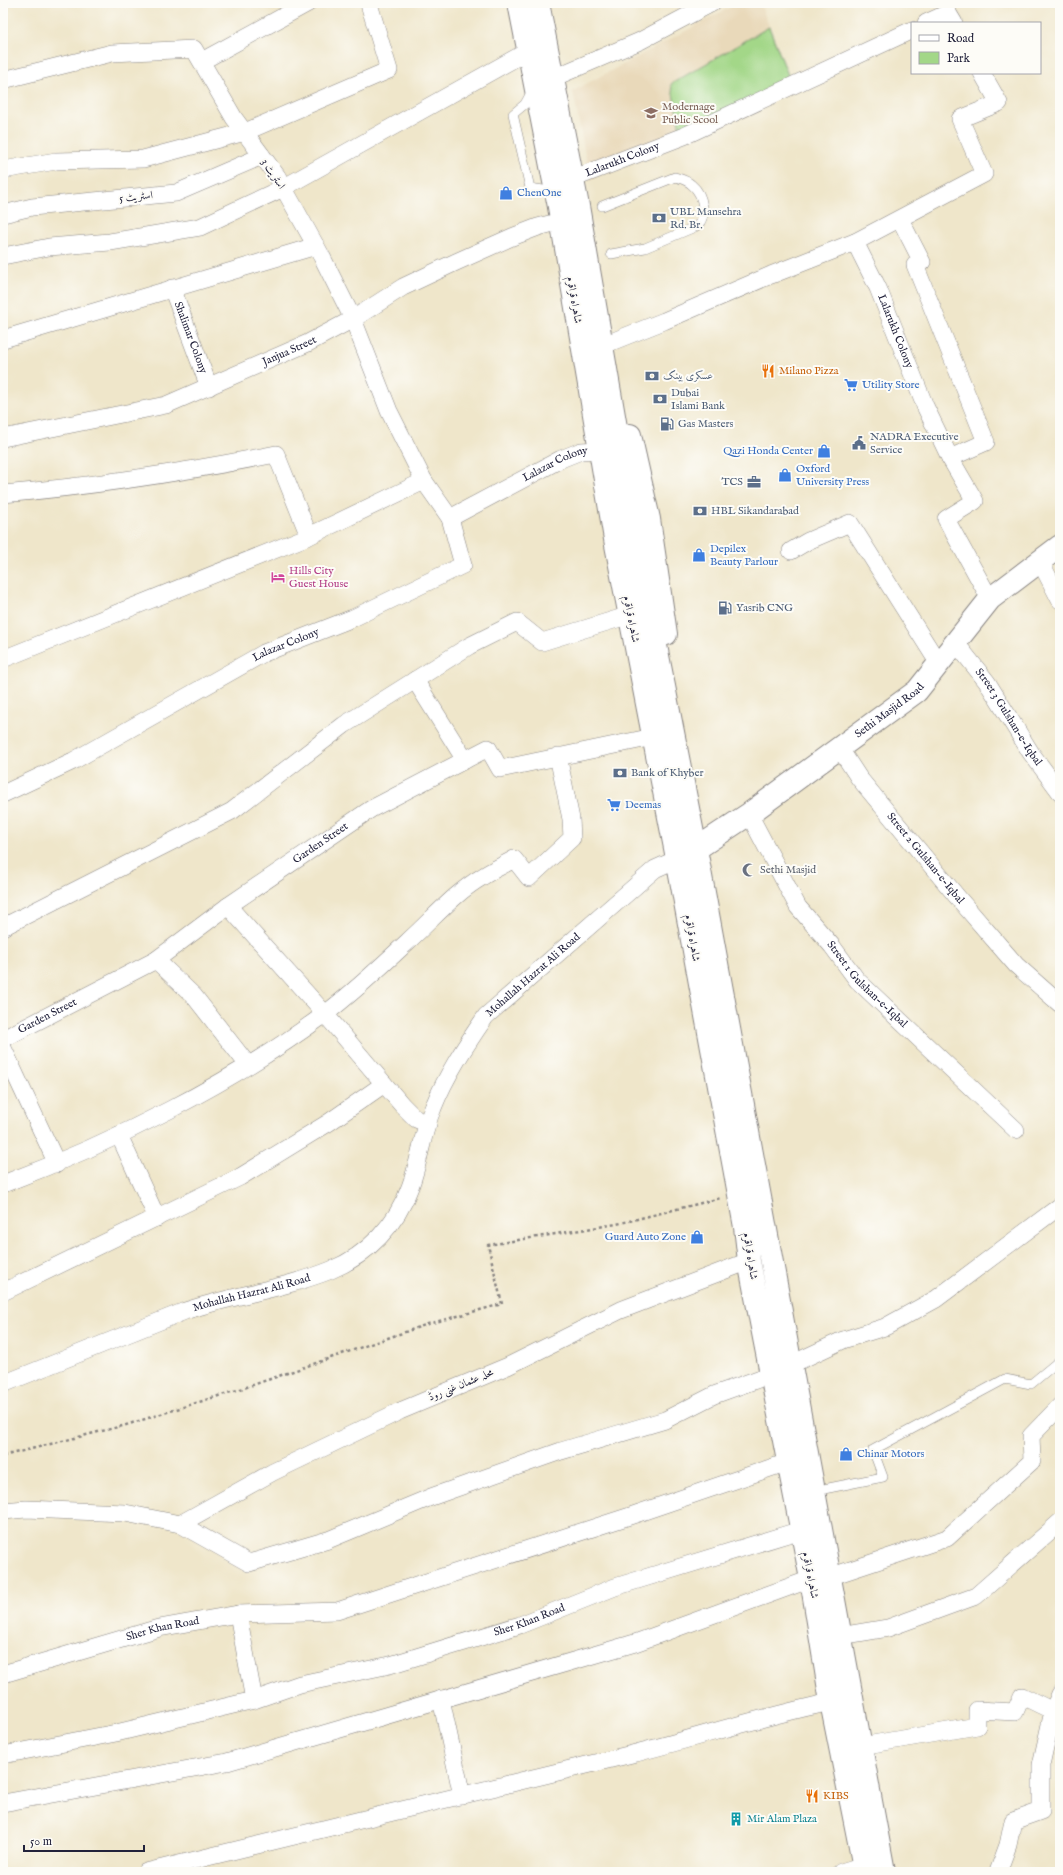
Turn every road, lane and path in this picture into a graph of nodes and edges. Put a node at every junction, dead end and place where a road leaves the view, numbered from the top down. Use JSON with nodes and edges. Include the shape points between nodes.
{"nodes":[{"id":1,"x":308,"y":3,"type":"edge"},
{"id":2,"x":371,"y":3,"type":"edge"},
{"id":3,"x":519,"y":3,"type":"edge"},
{"id":4,"x":538,"y":3,"type":"edge"},
{"id":5,"x":712,"y":3,"type":"edge"},
{"id":6,"x":928,"y":22,"type":"edge"},
{"id":7,"x":953,"y":22,"type":"edge"},
{"id":8,"x":911,"y":30,"type":"edge"},
{"id":9,"x":528,"y":51,"type":"junction"},
{"id":10,"x":202,"y":62,"type":"junction"},
{"id":11,"x":983,"y":74,"type":"edge"},
{"id":12,"x":3,"y":80,"type":"edge"},
{"id":13,"x":544,"y":81,"type":"junction"},
{"id":14,"x":244,"y":132,"type":"junction"},
{"id":15,"x":262,"y":156,"type":"junction"},
{"id":16,"x":3,"y":170,"type":"edge"},
{"id":17,"x":572,"y":179,"type":"junction"},
{"id":18,"x":283,"y":188,"type":"junction"},
{"id":19,"x":602,"y":206,"type":"dead end"},
{"id":20,"x":3,"y":214,"type":"edge"},
{"id":21,"x":560,"y":214,"type":"junction"},
{"id":22,"x":900,"y":219,"type":"junction"},
{"id":23,"x":855,"y":242,"type":"junction"},
{"id":24,"x":316,"y":246,"type":"junction"},
{"id":25,"x":611,"y":254,"type":"dead end"},
{"id":26,"x":3,"y":256,"type":"edge"},
{"id":27,"x":172,"y":288,"type":"junction"},
{"id":28,"x":353,"y":319,"type":"junction"},
{"id":29,"x":3,"y":339,"type":"edge"},
{"id":30,"x":601,"y":346,"type":"junction"},
{"id":31,"x":607,"y":380,"type":"junction"},
{"id":32,"x":209,"y":387,"type":"junction"},
{"id":33,"x":3,"y":438,"type":"edge"},
{"id":34,"x":600,"y":450,"type":"junction"},
{"id":35,"x":950,"y":458,"type":"junction"},
{"id":36,"x":424,"y":481,"type":"junction"},
{"id":37,"x":3,"y":494,"type":"edge"},
{"id":38,"x":450,"y":518,"type":"junction"},
{"id":39,"x":624,"y":532,"type":"junction"},
{"id":40,"x":309,"y":536,"type":"junction"},
{"id":41,"x":1060,"y":546,"type":"edge"},
{"id":42,"x":791,"y":551,"type":"dead end"},
{"id":43,"x":1040,"y":561,"type":"junction"},
{"id":44,"x":990,"y":599,"type":"junction"},
{"id":45,"x":1060,"y":600,"type":"edge"},
{"id":46,"x":630,"y":615,"type":"junction"},
{"id":47,"x":956,"y":643,"type":"junction"},
{"id":48,"x":3,"y":660,"type":"edge"},
{"id":49,"x":659,"y":663,"type":"junction"},
{"id":50,"x":939,"y":664,"type":"junction"},
{"id":51,"x":415,"y":680,"type":"junction"},
{"id":52,"x":653,"y":737,"type":"junction"},
{"id":53,"x":840,"y":748,"type":"junction"},
{"id":54,"x":558,"y":756,"type":"junction"},
{"id":55,"x":465,"y":760,"type":"junction"},
{"id":56,"x":1060,"y":792,"type":"edge"},
{"id":57,"x":3,"y":794,"type":"edge"},
{"id":58,"x":749,"y":814,"type":"junction"},
{"id":59,"x":687,"y":854,"type":"junction"},
{"id":60,"x":228,"y":906,"type":"junction"},
{"id":61,"x":3,"y":927,"type":"edge"},
{"id":62,"x":156,"y":960,"type":"junction"},
{"id":63,"x":1060,"y":1004,"type":"edge"},
{"id":64,"x":325,"y":1014,"type":"junction"},
{"id":65,"x":3,"y":1039,"type":"edge"},
{"id":66,"x":3,"y":1048,"type":"edge"},
{"id":67,"x":248,"y":1065,"type":"junction"},
{"id":68,"x":384,"y":1084,"type":"junction"},
{"id":69,"x":428,"y":1124,"type":"junction"},
{"id":70,"x":1016,"y":1130,"type":"dead end"},
{"id":71,"x":119,"y":1135,"type":"junction"},
{"id":72,"x":58,"y":1164,"type":"junction"},
{"id":73,"x":3,"y":1184,"type":"edge"},
{"id":74,"x":739,"y":1194,"type":"junction"},
{"id":75,"x":1060,"y":1206,"type":"edge"},
{"id":76,"x":158,"y":1218,"type":"junction"},
{"id":77,"x":749,"y":1261,"type":"junction"},
{"id":78,"x":3,"y":1292,"type":"edge"},
{"id":79,"x":1060,"y":1360,"type":"edge"},
{"id":80,"x":781,"y":1369,"type":"junction"},
{"id":81,"x":3,"y":1384,"type":"edge"},
{"id":82,"x":1060,"y":1406,"type":"edge"},
{"id":83,"x":3,"y":1456,"type":"edge"},
{"id":84,"x":788,"y":1462,"type":"junction"},
{"id":85,"x":813,"y":1491,"type":"junction"},
{"id":86,"x":3,"y":1511,"type":"edge"},
{"id":87,"x":1060,"y":1522,"type":"edge"},
{"id":88,"x":180,"y":1524,"type":"junction"},
{"id":89,"x":801,"y":1530,"type":"junction"},
{"id":90,"x":820,"y":1578,"type":"junction"},
{"id":91,"x":238,"y":1614,"type":"junction"},
{"id":92,"x":840,"y":1636,"type":"junction"},
{"id":93,"x":3,"y":1674,"type":"edge"},
{"id":94,"x":1060,"y":1694,"type":"edge"},
{"id":95,"x":441,"y":1699,"type":"junction"},
{"id":96,"x":254,"y":1700,"type":"junction"},
{"id":97,"x":831,"y":1702,"type":"junction"},
{"id":98,"x":1053,"y":1711,"type":"junction"},
{"id":99,"x":861,"y":1746,"type":"junction"},
{"id":100,"x":3,"y":1755,"type":"edge"},
{"id":101,"x":462,"y":1796,"type":"junction"},
{"id":102,"x":3,"y":1802,"type":"edge"},
{"id":103,"x":865,"y":1868,"type":"edge"},
{"id":104,"x":156,"y":1871,"type":"edge"},
{"id":105,"x":841,"y":1872,"type":"edge"},
{"id":106,"x":884,"y":1872,"type":"edge"},
{"id":107,"x":998,"y":1872,"type":"edge"}],
"edges":[{"from":1,"to":10,"type":"street"},
{"from":2,"to":14,"type":"street","via":[[369,4],[389,70]]},
{"from":3,"to":9,"type":"main road","name":"شاہراہ قراقرم"},
{"from":4,"to":13,"type":"main road","name":"شاہراہ قراقرم"},
{"from":5,"to":13,"type":"street","via":[[640,41]]},
{"from":6,"to":7,"type":"street","via":[[948,13]]},
{"from":8,"to":17,"type":"street","name":"Lalarukh Colony","via":[[684,136]]},
{"from":9,"to":13,"type":"main road","name":"شاہراہ قراقرم"},
{"from":9,"to":18,"type":"street"},
{"from":10,"to":12,"type":"street","name":"اسٹریٹ 3","via":[[194,49],[112,53]]},
{"from":10,"to":14,"type":"street","name":"اسٹریٹ 3"},
{"from":11,"to":22,"type":"street","via":[[999,103],[960,119],[984,174]]},
{"from":13,"to":17,"type":"main road","name":"شاہراہ قراقرم"},
{"from":13,"to":21,"type":"main road","name":"شاہراہ قراقرم"},
{"from":14,"to":15,"type":"street","name":"اسٹریٹ 3"},
{"from":14,"to":16,"type":"street","via":[[143,159],[56,161]]},
{"from":15,"to":18,"type":"street","name":"اسٹریٹ 3"},
{"from":15,"to":20,"type":"street","name":"اسٹریٹ 5","via":[[176,193],[32,207]]},
{"from":17,"to":30,"type":"main road","name":"شاہراہ قراقرم"},
{"from":18,"to":24,"type":"street","name":"اسٹریٹ 3"},
{"from":18,"to":26,"type":"street","via":[[200,227],[110,242],[49,247]]},
{"from":19,"to":25,"type":"lane","via":[[675,177],[693,185],[702,201],[701,224],[645,248]]},
{"from":21,"to":28,"type":"street","name":"Janjua Street","via":[[538,227],[403,287]]},
{"from":21,"to":34,"type":"main road","name":"شاہراہ قراقرم"},
{"from":22,"to":23,"type":"street"},
{"from":22,"to":35,"type":"street","via":[[922,262],[915,265],[986,442]]},
{"from":23,"to":30,"type":"street"},
{"from":23,"to":35,"type":"street","name":"Lalarukh Colony","via":[[878,288],[925,406]]},
{"from":24,"to":27,"type":"street"},
{"from":24,"to":28,"type":"street","name":"اسٹریٹ 3"},
{"from":27,"to":29,"type":"street"},
{"from":27,"to":32,"type":"street","name":"Shalimar Colony"},
{"from":28,"to":32,"type":"street","name":"Janjua Street","via":[[308,343]]},
{"from":28,"to":36,"type":"street","name":"اسٹریٹ 3","via":[[389,411]]},
{"from":30,"to":31,"type":"main road","name":"شاہراہ قراقرم"},
{"from":31,"to":39,"type":"main road","name":"شاہراہ قراقرم"},
{"from":31,"to":49,"type":"main road","via":[[623,405],[649,519],[668,649]]},
{"from":32,"to":33,"type":"street","name":"Janjua Street","via":[[166,405]]},
{"from":34,"to":38,"type":"street","name":"Lalazar Colony","via":[[581,451],[561,459]]},
{"from":34,"to":39,"type":"main road","name":"شاہراہ قراقرم"},
{"from":35,"to":44,"type":"street","name":"Lalarukh Colony","via":[[976,501],[946,519]]},
{"from":36,"to":38,"type":"street","name":"Lalazar Colony"},
{"from":36,"to":40,"type":"street"},
{"from":37,"to":40,"type":"street","via":[[64,489],[210,468],[276,454]]},
{"from":38,"to":57,"type":"street","name":"Lalazar Colony","via":[[463,565],[353,618],[264,653],[73,760]]},
{"from":39,"to":46,"type":"main road","name":"شاہراہ قراقرم"},
{"from":39,"to":49,"type":"main road","name":"شاہراہ قراقرم"},
{"from":40,"to":48,"type":"street"},
{"from":41,"to":43,"type":"main road","name":"Sethi Masjid Road"},
{"from":42,"to":50,"type":"street","via":[[850,523]]},
{"from":43,"to":44,"type":"main road","name":"Sethi Masjid Road"},
{"from":43,"to":45,"type":"street"},
{"from":44,"to":47,"type":"main road","name":"Sethi Masjid Road"},
{"from":46,"to":51,"type":"street","via":[[542,642],[517,622],[469,646]]},
{"from":46,"to":52,"type":"main road","name":"شاہراہ قراقرم"},
{"from":47,"to":50,"type":"main road","name":"Sethi Masjid Road"},
{"from":47,"to":56,"type":"street","name":"Street 3 Gulshan-e-Iqbal","via":[[987,682],[1031,753]]},
{"from":49,"to":59,"type":"main road","name":"شاہراہ قراقرم"},
{"from":50,"to":53,"type":"main road","name":"Sethi Masjid Road","via":[[917,691]]},
{"from":51,"to":55,"type":"street"},
{"from":51,"to":61,"type":"street","via":[[344,725],[232,811]]},
{"from":52,"to":54,"type":"street","name":"Garden Street"},
{"from":52,"to":59,"type":"main road","name":"شاہراہ قراقرم"},
{"from":53,"to":58,"type":"main road","name":"Sethi Masjid Road"},
{"from":53,"to":63,"type":"street","name":"Street 2 Gulshan-e-Iqbal","via":[[859,778],[891,819],[1016,965]]},
{"from":54,"to":55,"type":"street","name":"Garden Street","via":[[500,769],[488,748]]},
{"from":54,"to":64,"type":"street","via":[[571,819],[572,838],[529,878],[514,860],[481,877],[456,896],[383,965]]},
{"from":55,"to":60,"type":"street","name":"Garden Street","via":[[371,808]]},
{"from":58,"to":59,"type":"main road","name":"Sethi Masjid Road"},
{"from":58,"to":70,"type":"street","name":"Street 1 Gulshan-e-Iqbal","via":[[798,907],[857,980]]},
{"from":59,"to":69,"type":"street","name":"Mohallah Hazrat Ali Road","via":[[655,869],[486,1016],[455,1065],[432,1109]]},
{"from":59,"to":74,"type":"main road","name":"شاہراہ قراقرم"},
{"from":59,"to":80,"type":"main road","name":"شاہراہ قراقرم"},
{"from":60,"to":62,"type":"street","name":"Garden Street"},
{"from":60,"to":64,"type":"street"},
{"from":62,"to":65,"type":"street","name":"Garden Street"},
{"from":62,"to":67,"type":"street","via":[[194,996]]},
{"from":64,"to":67,"type":"street"},
{"from":64,"to":68,"type":"street"},
{"from":66,"to":72,"type":"street"},
{"from":67,"to":71,"type":"street"},
{"from":68,"to":69,"type":"street","via":[[416,1119]]},
{"from":68,"to":76,"type":"street","via":[[328,1123],[240,1177]]},
{"from":69,"to":81,"type":"street","name":"Mohallah Hazrat Ali Road","via":[[410,1187],[389,1227],[375,1243],[351,1258],[331,1270],[305,1279],[185,1311]]},
{"from":71,"to":72,"type":"street"},
{"from":71,"to":76,"type":"street"},
{"from":72,"to":73,"type":"street"},
{"from":74,"to":77,"type":"main road","name":"شاہراہ قراقرم"},
{"from":74,"to":83,"type":"path","via":[[617,1224],[488,1245],[502,1304],[428,1324],[250,1386],[126,1424]]},
{"from":75,"to":80,"type":"street","via":[[936,1299],[885,1327],[843,1340]]},
{"from":76,"to":78,"type":"street"},
{"from":77,"to":80,"type":"main road","name":"شاہراہ قراقرم"},
{"from":77,"to":88,"type":"street","name":"محلہ عثمان غنی روڈ","via":[[621,1310],[508,1366],[400,1411],[273,1472]]},
{"from":79,"to":85,"type":"lane","via":[[1031,1384],[1005,1378],[873,1450],[883,1477]]},
{"from":80,"to":84,"type":"main road","name":"شاہراہ قراقرم"},
{"from":80,"to":85,"type":"main road","name":"شاہراہ قراقرم"},
{"from":80,"to":88,"type":"street","via":[[714,1395],[665,1420],[561,1451],[431,1497],[328,1540],[249,1563]]},
{"from":82,"to":90,"type":"street","via":[[1032,1436],[1032,1461],[947,1538]]},
{"from":84,"to":89,"type":"main road","name":"شاہراہ قراقرم"},
{"from":84,"to":91,"type":"street","name":"Sher Khan Road","via":[[337,1611]]},
{"from":85,"to":90,"type":"main road","name":"شاہراہ قراقرم"},
{"from":86,"to":88,"type":"street","via":[[26,1509],[125,1513]]},
{"from":87,"to":92,"type":"street","via":[[976,1596],[888,1628]]},
{"from":89,"to":90,"type":"main road","name":"شاہراہ قراقرم"},
{"from":89,"to":96,"type":"street","name":"Sher Khan Road","via":[[615,1587],[512,1628],[390,1665],[300,1684]]},
{"from":90,"to":92,"type":"main road","name":"شاہراہ قراقرم"},
{"from":90,"to":95,"type":"street","via":[[634,1643]]},
{"from":90,"to":97,"type":"main road","name":"شاہراہ قراقرم"},
{"from":91,"to":93,"type":"street","name":"Sher Khan Road","via":[[159,1628]]},
{"from":91,"to":96,"type":"street"},
{"from":92,"to":99,"type":"main road","name":"شاہراہ قراقرم"},
{"from":94,"to":98,"type":"street"},
{"from":95,"to":101,"type":"street"},
{"from":95,"to":102,"type":"street","via":[[227,1762]]},
{"from":96,"to":100,"type":"street","name":"Sher Khan Road","via":[[116,1733]]},
{"from":97,"to":101,"type":"street"},
{"from":97,"to":103,"type":"main road","name":"شاہراہ قراقرم"},
{"from":98,"to":99,"type":"street","via":[[1022,1696],[1015,1712],[977,1710],[977,1726]]},
{"from":98,"to":107,"type":"street","via":[[1041,1765],[1041,1811],[1012,1821],[1008,1845]]},
{"from":99,"to":106,"type":"main road","name":"شاہراہ قراقرم"},
{"from":101,"to":104,"type":"street"},
{"from":103,"to":105,"type":"street"}]}
